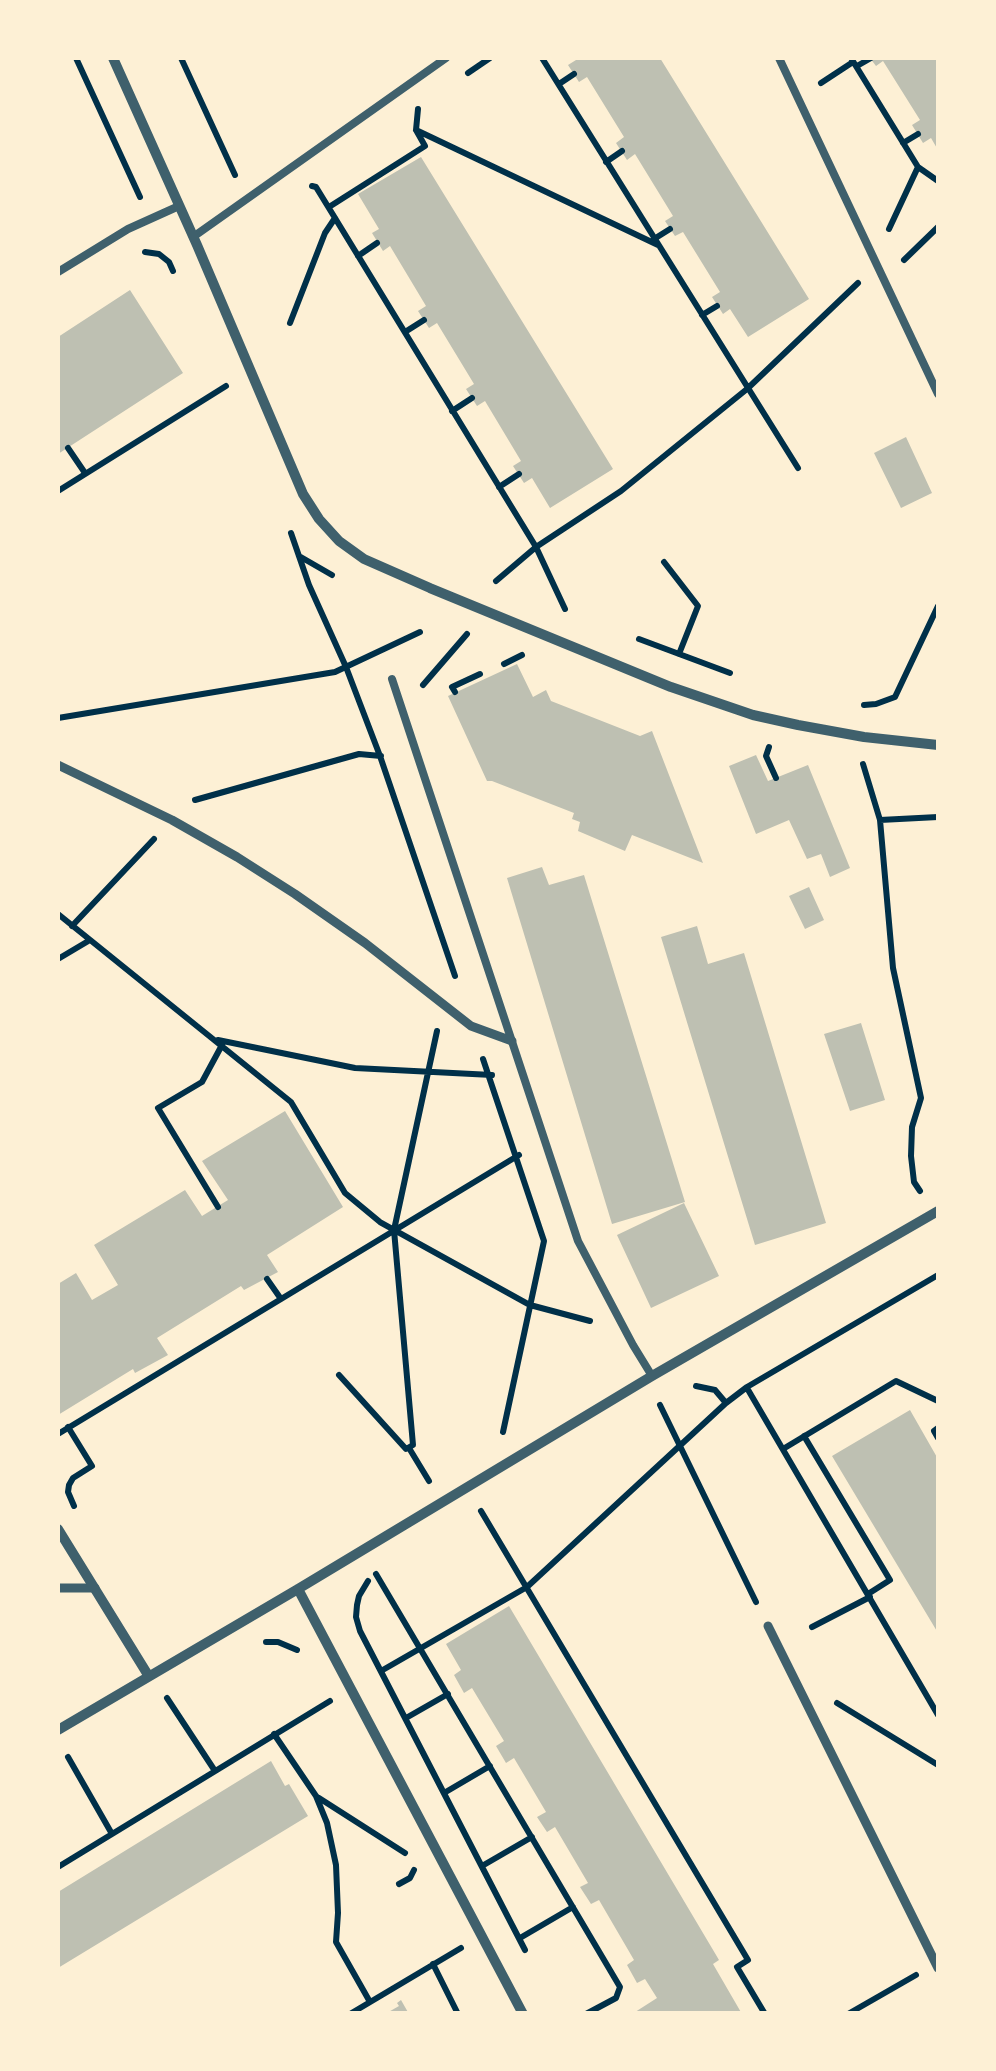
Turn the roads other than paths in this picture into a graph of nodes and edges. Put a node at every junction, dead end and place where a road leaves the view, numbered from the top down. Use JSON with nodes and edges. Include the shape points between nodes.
{"nodes":[{"id":1,"x":114,"y":58,"type":"edge"},
{"id":2,"x":446,"y":58,"type":"edge"},
{"id":3,"x":779,"y":58,"type":"edge"},
{"id":4,"x":179,"y":206,"type":"junction"},
{"id":5,"x":193,"y":237,"type":"junction"},
{"id":6,"x":58,"y":272,"type":"edge"},
{"id":7,"x":938,"y":394,"type":"edge"},
{"id":8,"x":392,"y":679,"type":"dead end"},
{"id":9,"x":938,"y":745,"type":"edge"},
{"id":10,"x":58,"y":765,"type":"edge"},
{"id":11,"x":512,"y":1041,"type":"junction"},
{"id":12,"x":936,"y":1212,"type":"edge"},
{"id":13,"x":652,"y":1376,"type":"junction"},
{"id":14,"x":58,"y":1529,"type":"edge"},
{"id":15,"x":58,"y":1588,"type":"edge"},
{"id":16,"x":95,"y":1588,"type":"junction"},
{"id":17,"x":298,"y":1589,"type":"junction"},
{"id":18,"x":768,"y":1626,"type":"road end"},
{"id":19,"x":148,"y":1675,"type":"junction"},
{"id":20,"x":58,"y":1730,"type":"edge"},
{"id":21,"x":937,"y":1966,"type":"edge"},
{"id":22,"x":523,"y":2014,"type":"edge"}],
"edges":[{"from":1,"to":4,"type":"street"},
{"from":2,"to":5,"type":"lane"},
{"from":3,"to":7,"type":"lane"},
{"from":4,"to":5,"type":"street"},
{"from":4,"to":6,"type":"lane"},
{"from":5,"to":9,"type":"street","via":[[303,494],[338,541],[430,588],[671,687],[753,714]]},
{"from":8,"to":11,"type":"lane"},
{"from":10,"to":11,"type":"street","via":[[238,857],[472,1026]]},
{"from":11,"to":13,"type":"lane","via":[[578,1241]]},
{"from":12,"to":13,"type":"street"},
{"from":13,"to":17,"type":"street"},
{"from":14,"to":16,"type":"street"},
{"from":15,"to":16,"type":"street"},
{"from":16,"to":19,"type":"street"},
{"from":17,"to":19,"type":"street"},
{"from":17,"to":22,"type":"street"},
{"from":18,"to":21,"type":"street"},
{"from":19,"to":20,"type":"street"}]}
